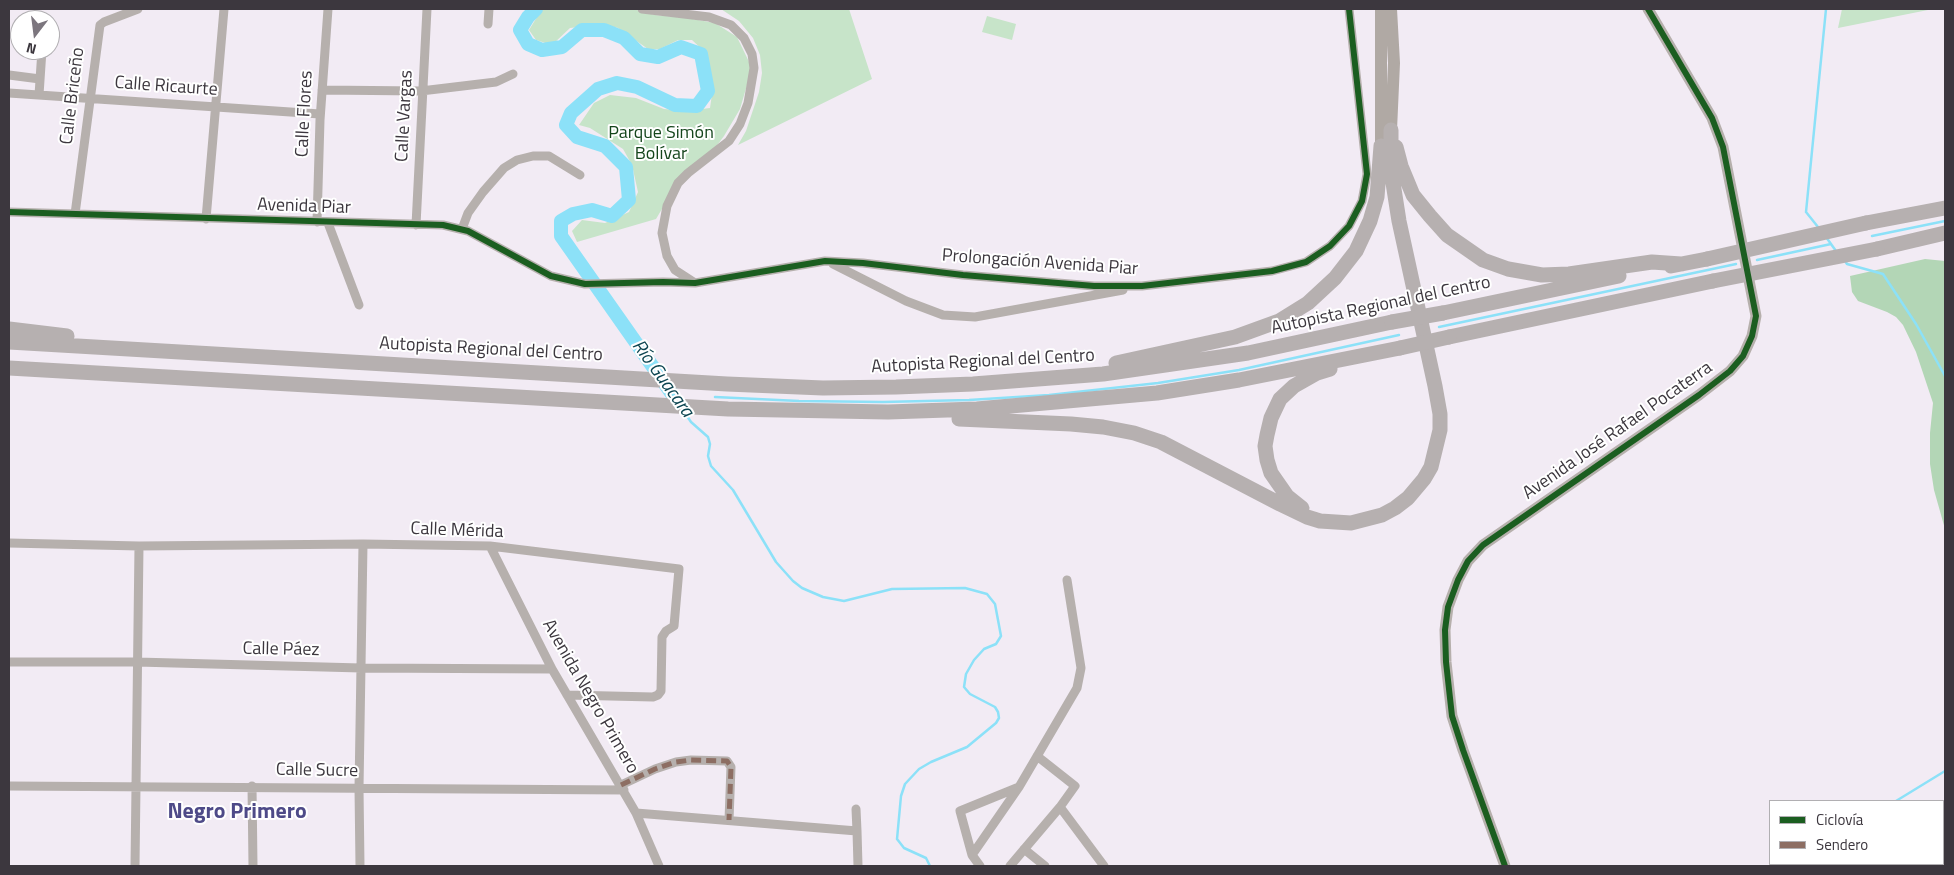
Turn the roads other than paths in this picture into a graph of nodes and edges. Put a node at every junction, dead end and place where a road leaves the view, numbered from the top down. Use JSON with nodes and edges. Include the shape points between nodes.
{"nodes":[{"id":1,"x":138,"y":9,"type":"edge"},
{"id":2,"x":224,"y":9,"type":"edge"},
{"id":3,"x":328,"y":9,"type":"edge"},
{"id":4,"x":427,"y":9,"type":"edge"},
{"id":5,"x":489,"y":9,"type":"edge"},
{"id":6,"x":642,"y":9,"type":"edge"},
{"id":7,"x":1349,"y":9,"type":"edge"},
{"id":8,"x":1380,"y":9,"type":"edge"},
{"id":9,"x":1391,"y":9,"type":"edge"},
{"id":10,"x":1648,"y":9,"type":"edge"},
{"id":11,"x":488,"y":24,"type":"dead end"},
{"id":12,"x":41,"y":60,"type":"edge"},
{"id":13,"x":513,"y":74,"type":"dead end"},
{"id":14,"x":9,"y":75,"type":"edge"},
{"id":15,"x":40,"y":79,"type":"junction"},
{"id":16,"x":322,"y":90,"type":"junction"},
{"id":17,"x":421,"y":91,"type":"junction"},
{"id":18,"x":9,"y":93,"type":"edge"},
{"id":19,"x":39,"y":95,"type":"junction"},
{"id":20,"x":89,"y":98,"type":"junction"},
{"id":21,"x":215,"y":107,"type":"junction"},
{"id":22,"x":320,"y":114,"type":"junction"},
{"id":23,"x":1391,"y":130,"type":"junction"},
{"id":24,"x":1381,"y":146,"type":"junction"},
{"id":25,"x":580,"y":175,"type":"dead end"},
{"id":26,"x":1945,"y":208,"type":"edge"},
{"id":27,"x":9,"y":212,"type":"edge"},
{"id":28,"x":74,"y":214,"type":"junction"},
{"id":29,"x":206,"y":218,"type":"junction"},
{"id":30,"x":317,"y":222,"type":"junction"},
{"id":31,"x":328,"y":223,"type":"junction"},
{"id":32,"x":416,"y":224,"type":"junction"},
{"id":33,"x":462,"y":229,"type":"junction"},
{"id":34,"x":1945,"y":233,"type":"edge"},
{"id":35,"x":1945,"y":242,"type":"edge"},
{"id":36,"x":1881,"y":248,"type":"junction"},
{"id":37,"x":830,"y":263,"type":"junction"},
{"id":38,"x":1681,"y":264,"type":"junction"},
{"id":39,"x":675,"y":270,"type":"junction"},
{"id":40,"x":663,"y":282,"type":"junction"},
{"id":41,"x":695,"y":283,"type":"junction"},
{"id":42,"x":585,"y":284,"type":"joint"},
{"id":43,"x":1142,"y":286,"type":"junction"},
{"id":44,"x":359,"y":305,"type":"dead end"},
{"id":45,"x":9,"y":329,"type":"edge"},
{"id":46,"x":9,"y":342,"type":"edge"},
{"id":47,"x":1399,"y":348,"type":"junction"},
{"id":48,"x":160,"y":349,"type":"junction"},
{"id":49,"x":9,"y":368,"type":"edge"},
{"id":50,"x":77,"y":372,"type":"junction"},
{"id":51,"x":9,"y":379,"type":"edge"},
{"id":52,"x":974,"y":384,"type":"junction"},
{"id":53,"x":799,"y":412,"type":"junction"},
{"id":54,"x":9,"y":544,"type":"edge"},
{"id":55,"x":363,"y":544,"type":"junction"},
{"id":56,"x":139,"y":546,"type":"junction"},
{"id":57,"x":490,"y":546,"type":"junction"},
{"id":58,"x":1067,"y":580,"type":"dead end"},
{"id":59,"x":9,"y":662,"type":"edge"},
{"id":60,"x":137,"y":662,"type":"junction"},
{"id":61,"x":361,"y":668,"type":"junction"},
{"id":62,"x":552,"y":669,"type":"junction"},
{"id":63,"x":567,"y":696,"type":"junction"},
{"id":64,"x":1037,"y":756,"type":"junction"},
{"id":65,"x":9,"y":786,"type":"edge"},
{"id":66,"x":137,"y":786,"type":"junction"},
{"id":67,"x":252,"y":786,"type":"junction"},
{"id":68,"x":1019,"y":786,"type":"junction"},
{"id":69,"x":359,"y":788,"type":"junction"},
{"id":70,"x":622,"y":788,"type":"junction"},
{"id":71,"x":1060,"y":807,"type":"junction"},
{"id":72,"x":856,"y":809,"type":"dead end"},
{"id":73,"x":636,"y":813,"type":"junction"},
{"id":74,"x":729,"y":820,"type":"junction"},
{"id":75,"x":857,"y":831,"type":"junction"},
{"id":76,"x":1024,"y":850,"type":"junction"},
{"id":77,"x":972,"y":855,"type":"junction"},
{"id":78,"x":135,"y":866,"type":"edge"},
{"id":79,"x":253,"y":866,"type":"edge"},
{"id":80,"x":360,"y":866,"type":"edge"},
{"id":81,"x":659,"y":866,"type":"edge"},
{"id":82,"x":858,"y":866,"type":"edge"},
{"id":83,"x":980,"y":866,"type":"edge"},
{"id":84,"x":1010,"y":866,"type":"edge"},
{"id":85,"x":1045,"y":866,"type":"edge"},
{"id":86,"x":1104,"y":866,"type":"edge"},
{"id":87,"x":1505,"y":866,"type":"edge"}],
"edges":[{"from":1,"to":20,"type":"street","name":"Calle Briceño","via":[[100,25]]},
{"from":2,"to":21,"type":"street"},
{"from":3,"to":16,"type":"street","name":"Calle Flores"},
{"from":4,"to":17,"type":"street","name":"Calle Vargas"},
{"from":5,"to":11,"type":"street"},
{"from":6,"to":39,"type":"street","via":[[709,17],[731,25],[744,38],[752,54],[754,68],[748,103],[740,124],[729,140],[678,183],[671,195],[662,232],[667,256]]},
{"from":7,"to":43,"type":"street","name":"Prolongación Avenida Piar","via":[[1368,174],[1362,201],[1349,226],[1330,246],[1306,262],[1272,271]]},
{"from":8,"to":24,"type":"main road"},
{"from":9,"to":23,"type":"main road","via":[[1394,63]]},
{"from":10,"to":87,"type":"street","name":"Avenida José Rafael Pocaterra","via":[[1712,118],[1723,147],[1756,316],[1743,356],[1730,371],[1483,545],[1468,561],[1458,580],[1448,607],[1445,630],[1452,716]]},
{"from":12,"to":15,"type":"street"},
{"from":13,"to":17,"type":"street","via":[[496,82]]},
{"from":14,"to":15,"type":"street"},
{"from":15,"to":19,"type":"street"},
{"from":16,"to":17,"type":"street"},
{"from":16,"to":22,"type":"street","name":"Calle Flores"},
{"from":17,"to":32,"type":"street","name":"Calle Vargas"},
{"from":18,"to":19,"type":"street","name":"Calle Ricaurte"},
{"from":19,"to":20,"type":"street","name":"Calle Ricaurte"},
{"from":20,"to":21,"type":"street","name":"Calle Ricaurte"},
{"from":20,"to":28,"type":"street","name":"Calle Briceño"},
{"from":21,"to":22,"type":"street","name":"Calle Ricaurte"},
{"from":21,"to":29,"type":"street"},
{"from":22,"to":30,"type":"street","name":"Calle Flores"},
{"from":23,"to":38,"type":"highway","via":[[1401,166],[1414,195],[1447,235],[1483,260],[1508,269],[1542,274],[1569,274],[1652,262]]},
{"from":23,"to":53,"type":"highway","via":[[1391,170],[1399,221],[1435,386],[1440,430],[1434,458],[1424,479],[1408,498],[1382,515],[1351,523],[1320,521],[1161,442],[1103,427],[894,416],[830,418]]},
{"from":24,"to":47,"type":"highway","via":[[1388,201],[1431,404],[1427,458],[1400,498],[1386,508],[1337,518],[1320,516],[1297,505],[1278,485],[1267,460],[1267,435],[1280,399],[1294,386],[1317,373]]},
{"from":24,"to":52,"type":"highway","via":[[1377,197],[1356,251],[1335,278],[1292,314],[1235,338],[1190,348],[1084,369]]},
{"from":25,"to":33,"type":"street","via":[[549,156],[517,160],[504,168],[483,192],[468,213]]},
{"from":26,"to":38,"type":"highway","name":"Autopista Regional del Centro","bridge":true},
{"from":27,"to":28,"type":"street","name":"Avenida Piar"},
{"from":28,"to":29,"type":"street","name":"Avenida Piar"},
{"from":29,"to":30,"type":"street","name":"Avenida Piar"},
{"from":30,"to":31,"type":"street","name":"Avenida Piar"},
{"from":31,"to":32,"type":"street","name":"Avenida Piar"},
{"from":31,"to":44,"type":"street"},
{"from":32,"to":33,"type":"street","name":"Avenida Piar"},
{"from":33,"to":42,"type":"street","name":"Avenida Piar","via":[[550,276]]},
{"from":34,"to":36,"type":"highway"},
{"from":35,"to":36,"type":"highway","via":[[1906,250]]},
{"from":36,"to":47,"type":"highway","bridge":true},
{"from":37,"to":41,"type":"street","name":"Prolongación Avenida Piar","via":[[825,261]]},
{"from":37,"to":43,"type":"street","name":"Prolongación Avenida Piar","via":[[863,262],[963,275],[1094,286]]},
{"from":37,"to":43,"type":"street","name":"Prolongación Avenida Piar","via":[[906,301],[943,315],[975,317]]},
{"from":38,"to":52,"type":"highway","name":"Autopista Regional del Centro","bridge":true,"via":[[1248,353],[1103,374]]},
{"from":39,"to":40,"type":"street"},
{"from":39,"to":41,"type":"street"},
{"from":40,"to":41,"type":"street","name":"Prolongación Avenida Piar"},
{"from":40,"to":42,"type":"street","name":"Prolongación Avenida Piar"},
{"from":45,"to":48,"type":"highway","via":[[134,342]]},
{"from":46,"to":48,"type":"highway","name":"Autopista Regional del Centro"},
{"from":47,"to":53,"type":"highway","via":[[1157,393],[977,409]]},
{"from":48,"to":52,"type":"highway","name":"Autopista Regional del Centro","via":[[727,384],[823,388]]},
{"from":49,"to":50,"type":"highway"},
{"from":50,"to":51,"type":"highway"},
{"from":50,"to":53,"type":"highway"},
{"from":54,"to":56,"type":"street","name":"Calle Mérida"},
{"from":55,"to":56,"type":"street","name":"Calle Mérida"},
{"from":55,"to":57,"type":"street","name":"Calle Mérida"},
{"from":55,"to":61,"type":"street"},
{"from":56,"to":60,"type":"street"},
{"from":57,"to":62,"type":"street","name":"Avenida Negro Primero"},
{"from":57,"to":63,"type":"street","name":"Calle Mérida","via":[[678,569],[674,626],[662,637],[661,691],[658,695]]},
{"from":58,"to":64,"type":"street","via":[[1080,668],[1077,688]]},
{"from":59,"to":60,"type":"street","name":"Calle Páez"},
{"from":60,"to":61,"type":"street","name":"Calle Páez"},
{"from":60,"to":66,"type":"street"},
{"from":61,"to":62,"type":"street","name":"Calle Páez"},
{"from":61,"to":69,"type":"street"},
{"from":62,"to":63,"type":"street","name":"Avenida Negro Primero"},
{"from":63,"to":70,"type":"street","name":"Avenida Negro Primero"},
{"from":64,"to":68,"type":"street"},
{"from":64,"to":71,"type":"street","via":[[1075,786]]},
{"from":65,"to":66,"type":"street","name":"Calle Sucre"},
{"from":66,"to":67,"type":"street","name":"Calle Sucre"},
{"from":66,"to":78,"type":"street"},
{"from":67,"to":69,"type":"street","name":"Calle Sucre"},
{"from":67,"to":79,"type":"street"},
{"from":68,"to":77,"type":"street"},
{"from":68,"to":77,"type":"street","via":[[960,811]]},
{"from":69,"to":70,"type":"street","name":"Calle Sucre"},
{"from":69,"to":80,"type":"street"},
{"from":70,"to":73,"type":"street","name":"Avenida Negro Primero"},
{"from":70,"to":74,"type":"street","via":[[676,762],[727,761],[731,767]]},
{"from":71,"to":76,"type":"street"},
{"from":71,"to":86,"type":"street"},
{"from":72,"to":75,"type":"street"},
{"from":73,"to":74,"type":"street"},
{"from":73,"to":81,"type":"street","name":"Avenida Negro Primero"},
{"from":74,"to":75,"type":"street"},
{"from":75,"to":82,"type":"street"},
{"from":76,"to":84,"type":"street"},
{"from":76,"to":85,"type":"street"},
{"from":77,"to":83,"type":"street"}]}
